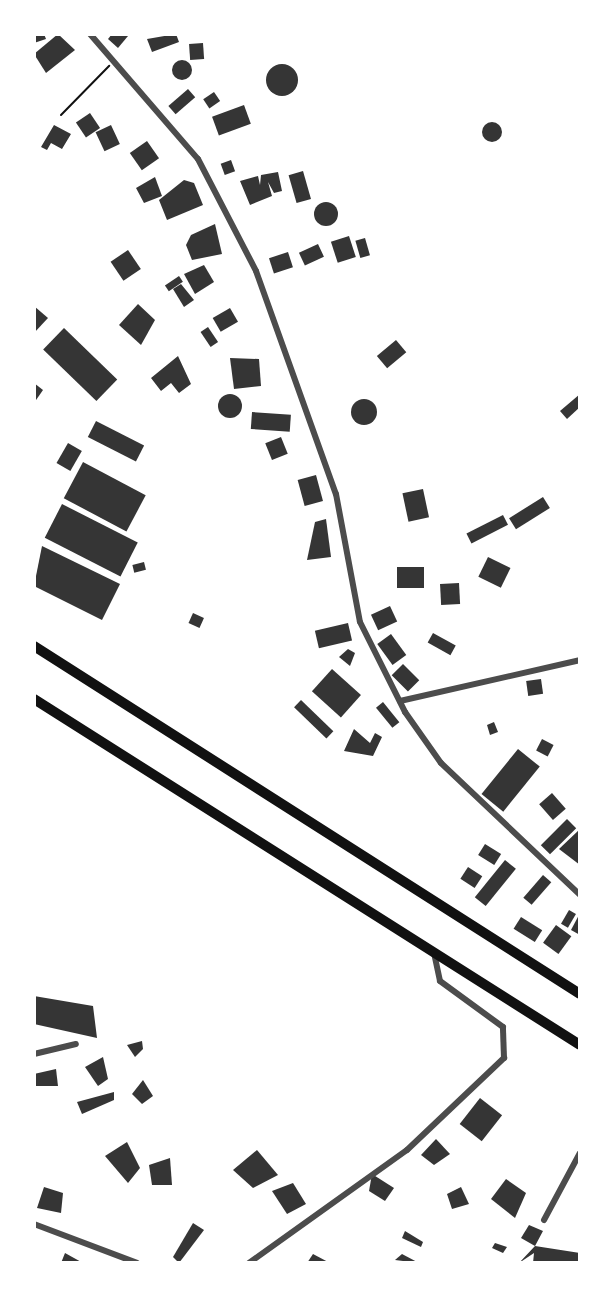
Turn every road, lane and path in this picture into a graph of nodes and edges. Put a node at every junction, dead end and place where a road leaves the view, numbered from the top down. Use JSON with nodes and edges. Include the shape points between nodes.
{"nodes":[{"id":1,"x":90,"y":34,"type":"edge"},
{"id":2,"x":113,"y":63,"type":"junction"},
{"id":3,"x":61,"y":115,"type":"dead end"},
{"id":4,"x":34,"y":646,"type":"edge"},
{"id":5,"x":580,"y":660,"type":"edge"},
{"id":6,"x":34,"y":699,"type":"edge"},
{"id":7,"x":400,"y":701,"type":"junction"},
{"id":8,"x":580,"y":895,"type":"edge"},
{"id":9,"x":434,"y":953,"type":"junction"},
{"id":10,"x":580,"y":994,"type":"edge"},
{"id":11,"x":76,"y":1044,"type":"dead end"},
{"id":12,"x":580,"y":1045,"type":"edge"},
{"id":13,"x":34,"y":1054,"type":"edge"},
{"id":14,"x":580,"y":1153,"type":"edge"},
{"id":15,"x":544,"y":1220,"type":"dead end"},
{"id":16,"x":34,"y":1224,"type":"edge"},
{"id":17,"x":137,"y":1263,"type":"edge"},
{"id":18,"x":249,"y":1263,"type":"edge"}],
"edges":[{"from":1,"to":2,"type":"street"},
{"from":2,"to":3,"type":"path"},
{"from":2,"to":7,"type":"street","via":[[198,159],[256,271],[293,356],[336,494],[360,622]]},
{"from":4,"to":10,"type":"highway"},
{"from":5,"to":7,"type":"street"},
{"from":6,"to":9,"type":"highway"},
{"from":7,"to":8,"type":"street","via":[[441,763]]},
{"from":9,"to":12,"type":"highway"},
{"from":9,"to":18,"type":"street","via":[[440,981],[503,1027],[504,1058],[407,1150]]},
{"from":11,"to":13,"type":"street"},
{"from":14,"to":15,"type":"street"},
{"from":16,"to":17,"type":"street"}]}
